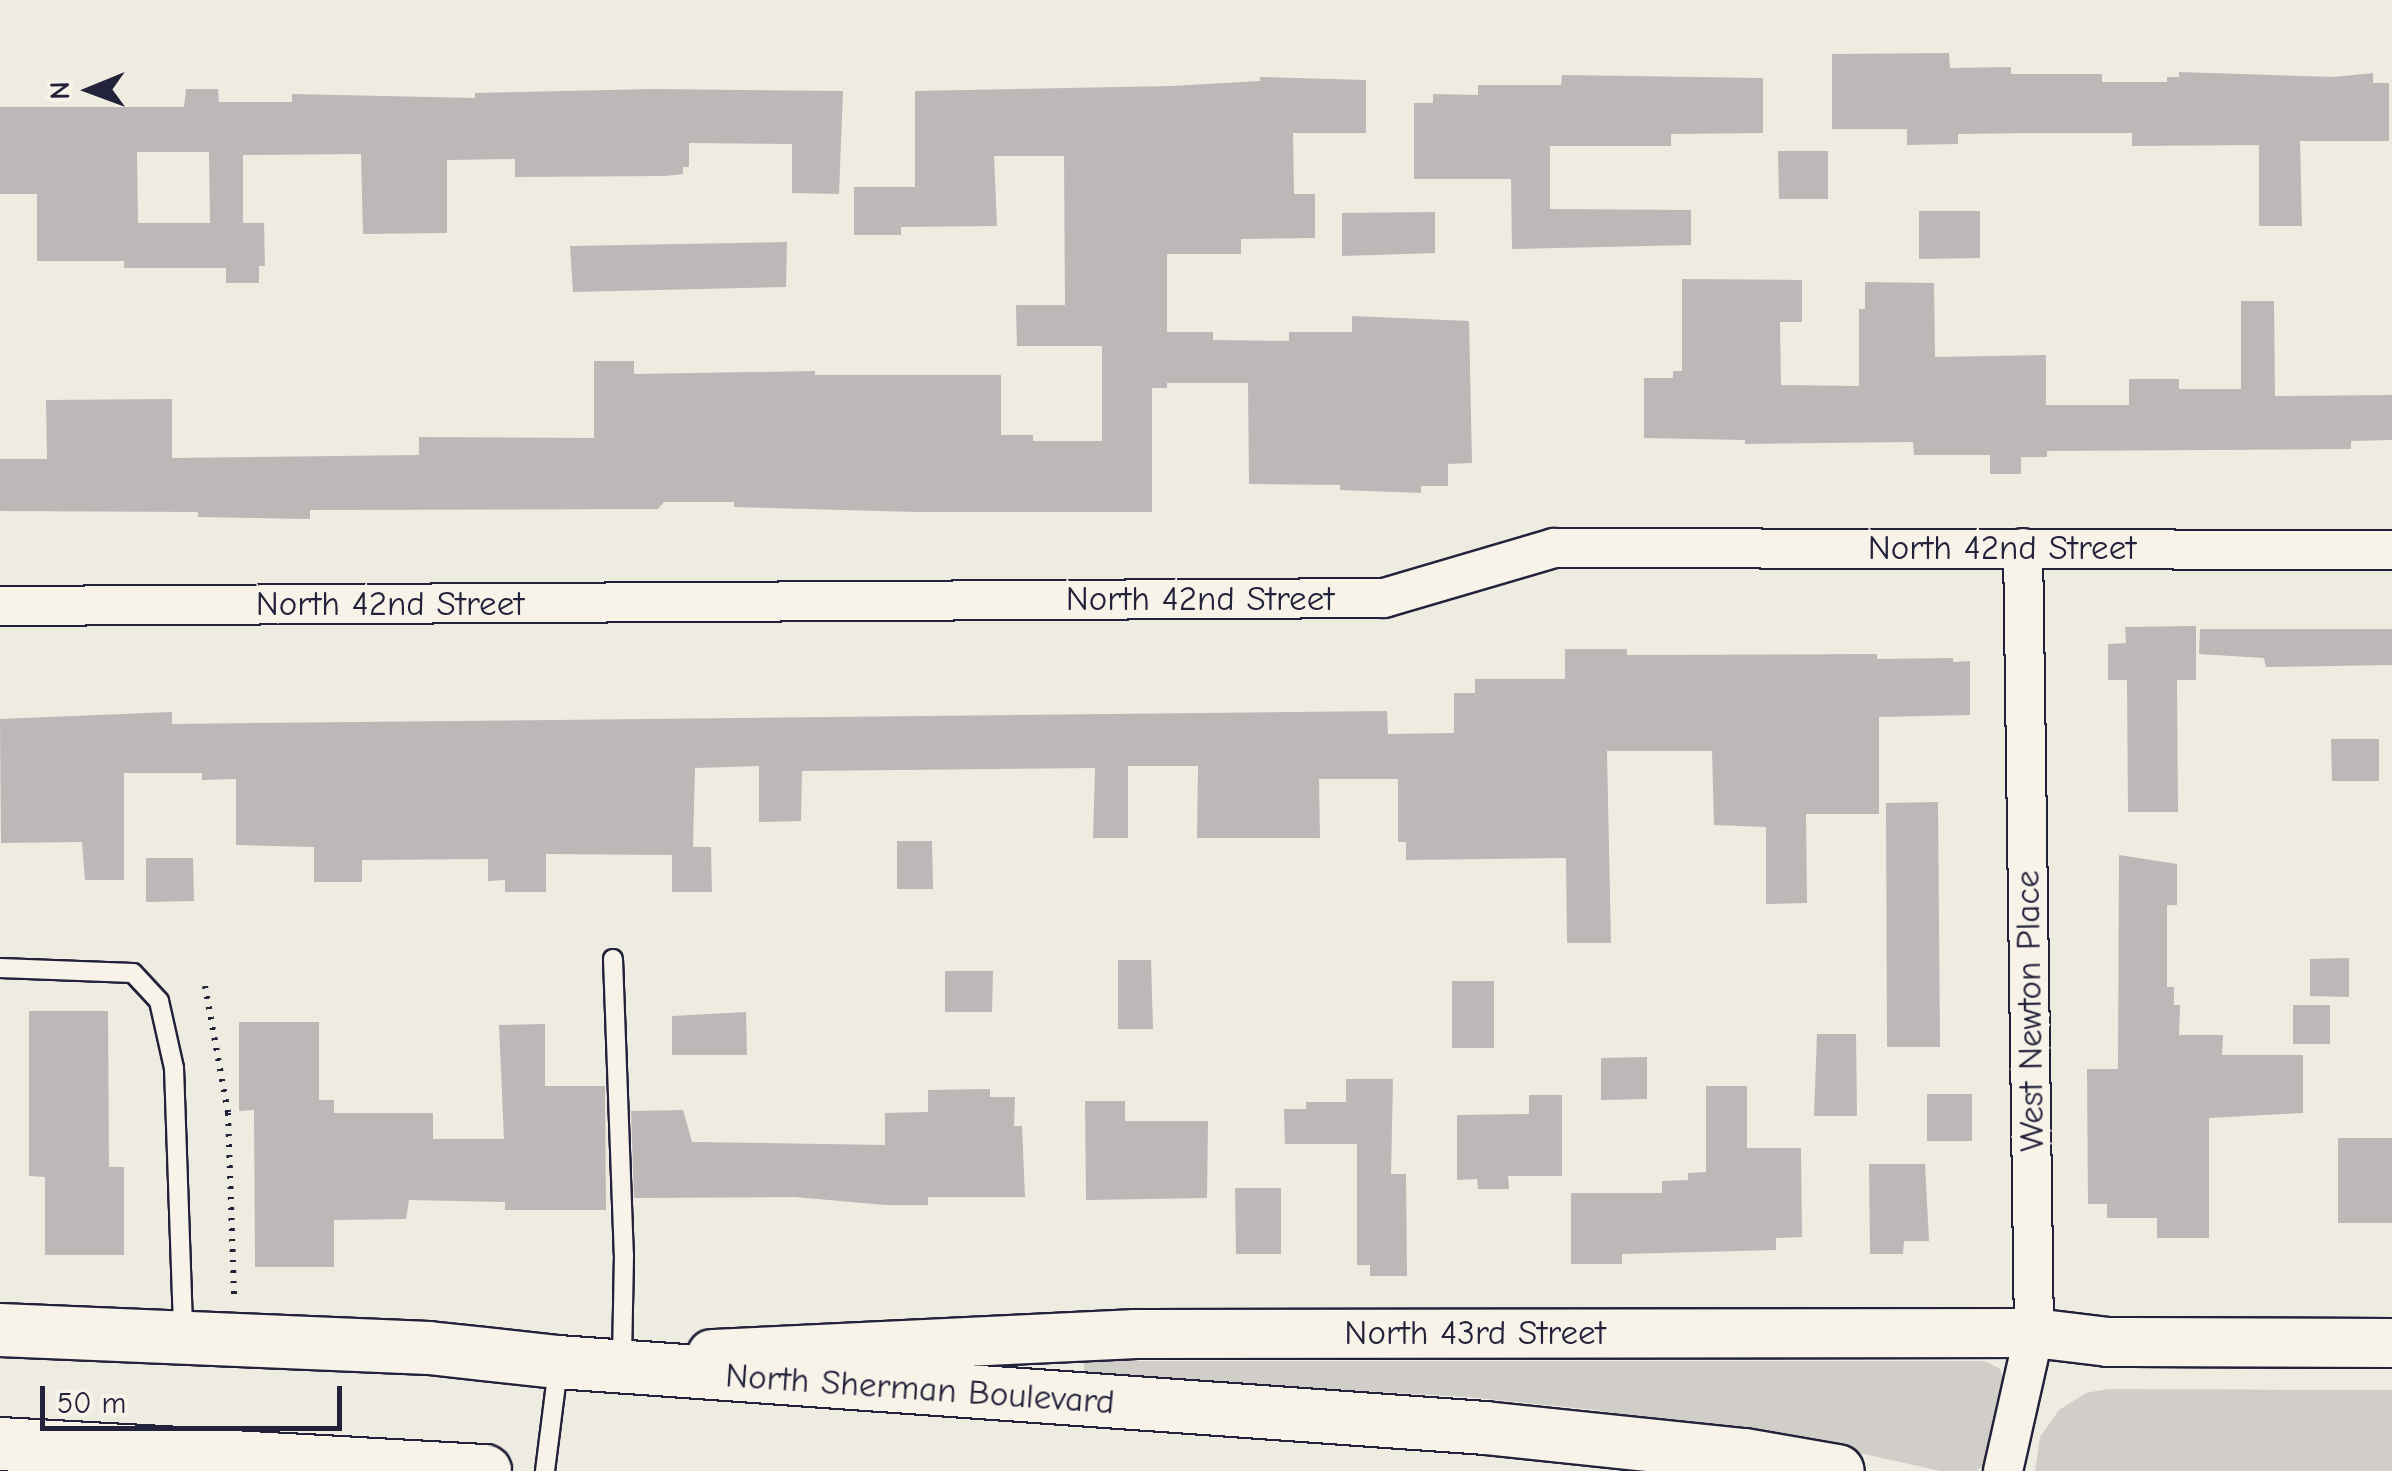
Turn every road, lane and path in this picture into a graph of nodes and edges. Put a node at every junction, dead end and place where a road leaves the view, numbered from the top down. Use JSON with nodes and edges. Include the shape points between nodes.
{"nodes":[{"id":1,"x":2022,"y":548,"type":"junction"},
{"id":2,"x":2392,"y":550,"type":"edge"},
{"id":3,"x":0,"y":606,"type":"edge"},
{"id":4,"x":612,"y":958,"type":"dead end"},
{"id":5,"x":0,"y":968,"type":"edge"},
{"id":6,"x":205,"y":986,"type":"dead end"},
{"id":7,"x":234,"y":1304,"type":"dead end"},
{"id":8,"x":0,"y":1330,"type":"edge"},
{"id":9,"x":2034,"y":1333,"type":"junction"},
{"id":10,"x":183,"y":1338,"type":"junction"},
{"id":11,"x":2392,"y":1343,"type":"edge"},
{"id":12,"x":622,"y":1359,"type":"junction"},
{"id":13,"x":558,"y":1362,"type":"junction"},
{"id":14,"x":0,"y":1444,"type":"edge"},
{"id":15,"x":485,"y":1471,"type":"edge"},
{"id":16,"x":545,"y":1471,"type":"edge"},
{"id":17,"x":1838,"y":1471,"type":"edge"},
{"id":18,"x":2004,"y":1471,"type":"edge"}],
"edges":[{"from":1,"to":2,"type":"street","name":"North 42nd Street"},
{"from":1,"to":3,"type":"street","name":"North 42nd Street","via":[[1554,548],[1384,598]]},
{"from":1,"to":9,"type":"street","name":"West Newton Place"},
{"from":4,"to":12,"type":"lane"},
{"from":5,"to":10,"type":"lane","via":[[133,973],[159,1002],[174,1068]]},
{"from":6,"to":7,"type":"path","via":[[228,1114]]},
{"from":8,"to":10,"type":"main road","name":"North Sherman Boulevard"},
{"from":9,"to":11,"type":"street","name":"North 43rd Street","via":[[2108,1342]]},
{"from":9,"to":12,"type":"street","name":"North 43rd Street","via":[[1134,1334]]},
{"from":9,"to":18,"type":"street","name":"West Newton Place"},
{"from":10,"to":13,"type":"main road","name":"North Sherman Boulevard","via":[[428,1348]]},
{"from":12,"to":13,"type":"street","name":"North 43rd Street"},
{"from":13,"to":16,"type":"lane"},
{"from":13,"to":17,"type":"main road","name":"North Sherman Boulevard","via":[[1485,1428]]},
{"from":14,"to":15,"type":"main road"}]}
